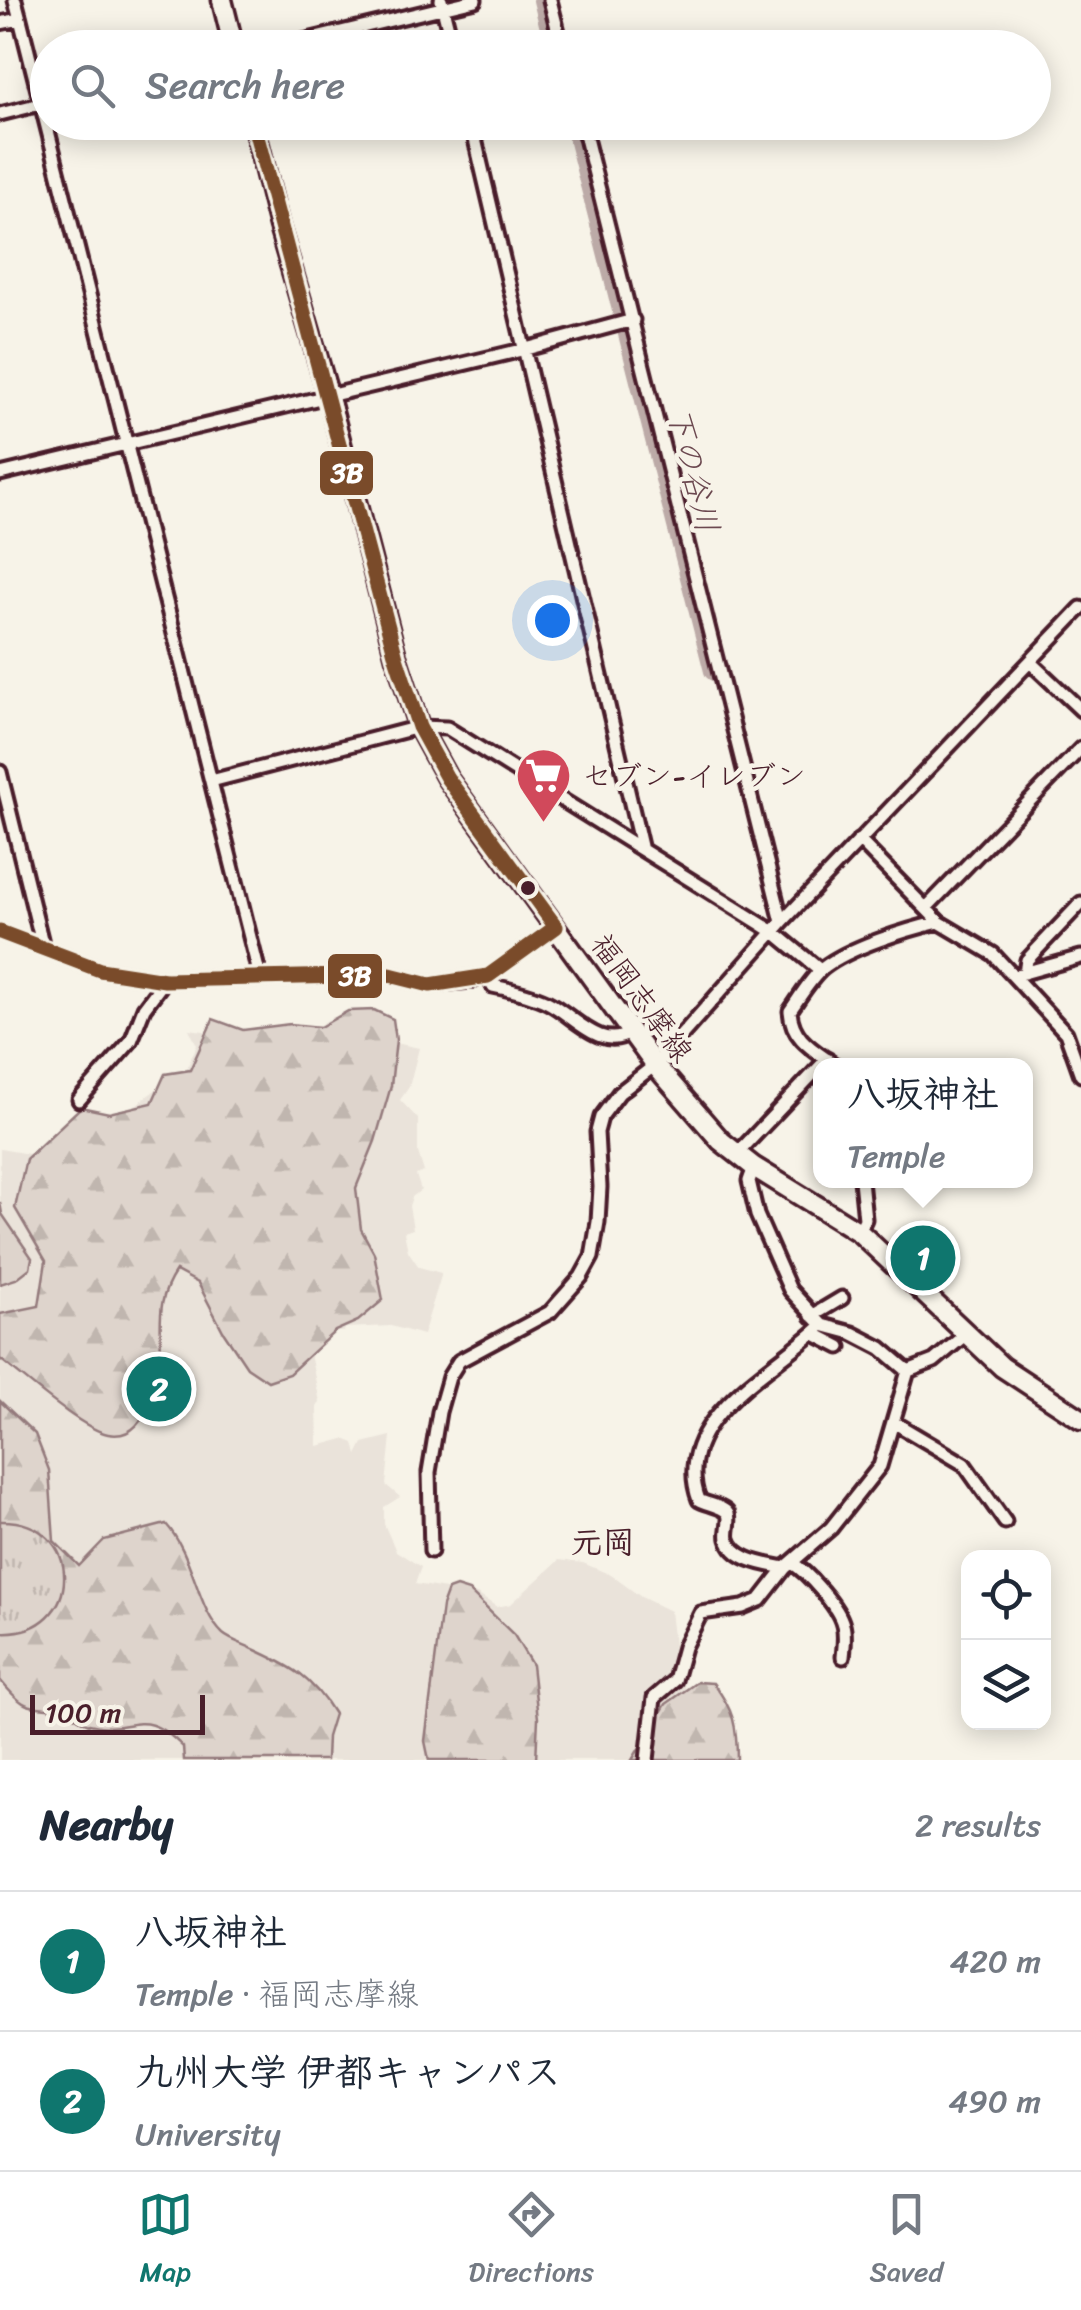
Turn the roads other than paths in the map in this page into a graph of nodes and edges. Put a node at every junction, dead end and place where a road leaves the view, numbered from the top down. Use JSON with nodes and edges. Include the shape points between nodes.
{"nodes":[{"id":1,"x":15,"y":0,"type":"edge"},
{"id":2,"x":222,"y":0,"type":"edge"},
{"id":3,"x":475,"y":0,"type":"edge"},
{"id":4,"x":550,"y":0,"type":"edge"},
{"id":5,"x":442,"y":3,"type":"edge"},
{"id":6,"x":20,"y":19,"type":"junction"},
{"id":7,"x":0,"y":23,"type":"edge"},
{"id":8,"x":230,"y":30,"type":"edge"},
{"id":9,"x":341,"y":30,"type":"edge"},
{"id":10,"x":448,"y":30,"type":"edge"},
{"id":11,"x":558,"y":30,"type":"edge"},
{"id":12,"x":30,"y":53,"type":"edge"},
{"id":13,"x":30,"y":107,"type":"edge"},
{"id":14,"x":0,"y":114,"type":"edge"},
{"id":15,"x":54,"y":140,"type":"edge"},
{"id":16,"x":258,"y":140,"type":"edge"},
{"id":17,"x":475,"y":140,"type":"edge"},
{"id":18,"x":587,"y":140,"type":"edge"},
{"id":19,"x":633,"y":320,"type":"junction"},
{"id":20,"x":526,"y":349,"type":"junction"},
{"id":21,"x":328,"y":394,"type":"junction"},
{"id":22,"x":127,"y":444,"type":"junction"},
{"id":23,"x":0,"y":474,"type":"edge"},
{"id":24,"x":1081,"y":608,"type":"edge"},
{"id":25,"x":1030,"y":662,"type":"junction"},
{"id":26,"x":1081,"y":710,"type":"edge"},
{"id":27,"x":419,"y":726,"type":"junction"},
{"id":28,"x":1081,"y":748,"type":"edge"},
{"id":29,"x":0,"y":772,"type":"edge"},
{"id":30,"x":211,"y":781,"type":"junction"},
{"id":31,"x":859,"y":840,"type":"junction"},
{"id":32,"x":640,"y":846,"type":"junction"},
{"id":33,"x":1081,"y":902,"type":"edge"},
{"id":34,"x":928,"y":908,"type":"junction"},
{"id":35,"x":939,"y":922,"type":"junction"},
{"id":36,"x":556,"y":927,"type":"junction"},
{"id":37,"x":778,"y":927,"type":"junction"},
{"id":38,"x":0,"y":932,"type":"edge"},
{"id":39,"x":43,"y":947,"type":"junction"},
{"id":40,"x":1081,"y":957,"type":"edge"},
{"id":41,"x":820,"y":970,"type":"junction"},
{"id":42,"x":1025,"y":973,"type":"junction"},
{"id":43,"x":260,"y":976,"type":"junction"},
{"id":44,"x":488,"y":976,"type":"junction"},
{"id":45,"x":1011,"y":976,"type":"junction"},
{"id":46,"x":165,"y":980,"type":"junction"},
{"id":47,"x":631,"y":1032,"type":"junction"},
{"id":48,"x":826,"y":1058,"type":"edge"},
{"id":49,"x":655,"y":1064,"type":"junction"},
{"id":50,"x":1081,"y":1075,"type":"edge"},
{"id":51,"x":813,"y":1080,"type":"edge"},
{"id":52,"x":79,"y":1100,"type":"dead end"},
{"id":53,"x":736,"y":1154,"type":"junction"},
{"id":54,"x":754,"y":1167,"type":"junction"},
{"id":55,"x":863,"y":1188,"type":"edge"},
{"id":56,"x":859,"y":1232,"type":"junction"},
{"id":57,"x":842,"y":1298,"type":"dead end"},
{"id":58,"x":816,"y":1325,"type":"junction"},
{"id":59,"x":966,"y":1334,"type":"junction"},
{"id":60,"x":840,"y":1346,"type":"dead end"},
{"id":61,"x":908,"y":1371,"type":"junction"},
{"id":62,"x":1081,"y":1419,"type":"edge"},
{"id":63,"x":895,"y":1423,"type":"junction"},
{"id":64,"x":1005,"y":1522,"type":"dead end"},
{"id":65,"x":431,"y":1552,"type":"dead end"},
{"id":66,"x":788,"y":1566,"type":"junction"},
{"id":67,"x":844,"y":1657,"type":"dead end"},
{"id":68,"x":647,"y":1760,"type":"edge"}],
"edges":[{"from":1,"to":6,"type":"street"},
{"from":2,"to":8,"type":"main road"},
{"from":3,"to":5,"type":"street"},
{"from":4,"to":11,"type":"street"},
{"from":5,"to":9,"type":"street"},
{"from":5,"to":10,"type":"street"},
{"from":6,"to":7,"type":"street"},
{"from":6,"to":12,"type":"street"},
{"from":13,"to":14,"type":"street"},
{"from":15,"to":22,"type":"street"},
{"from":16,"to":21,"type":"main road","name":"福岡志摩線"},
{"from":17,"to":20,"type":"street"},
{"from":18,"to":19,"type":"street"},
{"from":19,"to":20,"type":"street"},
{"from":19,"to":37,"type":"street"},
{"from":20,"to":21,"type":"street"},
{"from":20,"to":32,"type":"street"},
{"from":21,"to":22,"type":"street"},
{"from":21,"to":27,"type":"main road","name":"福岡志摩線"},
{"from":22,"to":23,"type":"street"},
{"from":22,"to":30,"type":"street"},
{"from":24,"to":25,"type":"street"},
{"from":25,"to":26,"type":"street"},
{"from":25,"to":31,"type":"street"},
{"from":27,"to":30,"type":"street"},
{"from":27,"to":32,"type":"street","via":[[447,728]]},
{"from":27,"to":36,"type":"main road","name":"福岡志摩線","via":[[447,778]]},
{"from":28,"to":34,"type":"street"},
{"from":29,"to":39,"type":"street"},
{"from":30,"to":43,"type":"street"},
{"from":31,"to":34,"type":"street"},
{"from":31,"to":37,"type":"street"},
{"from":32,"to":37,"type":"street"},
{"from":33,"to":42,"type":"street","via":[[1028,960]]},
{"from":34,"to":35,"type":"street"},
{"from":35,"to":41,"type":"street"},
{"from":35,"to":45,"type":"street","via":[[993,954]]},
{"from":36,"to":44,"type":"street"},
{"from":36,"to":47,"type":"main road","name":"福岡志摩線"},
{"from":37,"to":41,"type":"street"},
{"from":37,"to":49,"type":"street"},
{"from":38,"to":39,"type":"street"},
{"from":39,"to":46,"type":"street","via":[[100,970]]},
{"from":40,"to":42,"type":"street"},
{"from":41,"to":48,"type":"street","via":[[790,1011],[791,1026]]},
{"from":42,"to":45,"type":"street"},
{"from":43,"to":44,"type":"street","via":[[390,975],[430,985]]},
{"from":43,"to":46,"type":"street"},
{"from":44,"to":47,"type":"street","via":[[493,986],[550,1004],[605,1039]]},
{"from":45,"to":50,"type":"street","via":[[1066,1033]]},
{"from":46,"to":52,"type":"street","via":[[131,1041]]},
{"from":47,"to":49,"type":"main road","name":"福岡志摩線"},
{"from":49,"to":53,"type":"main road","name":"福岡志摩線"},
{"from":49,"to":65,"type":"street","via":[[601,1116],[598,1222],[581,1278],[550,1312],[458,1361],[449,1377],[430,1472]]},
{"from":51,"to":53,"type":"street"},
{"from":53,"to":54,"type":"main road","name":"福岡志摩線"},
{"from":54,"to":56,"type":"main road","name":"福岡志摩線"},
{"from":54,"to":58,"type":"street","via":[[749,1182],[768,1243]]},
{"from":55,"to":56,"type":"street"},
{"from":56,"to":59,"type":"main road","name":"福岡志摩線"},
{"from":57,"to":58,"type":"street"},
{"from":58,"to":60,"type":"street"},
{"from":58,"to":61,"type":"street","via":[[852,1333]]},
{"from":58,"to":66,"type":"street","via":[[740,1390],[694,1452],[695,1490],[699,1500],[730,1516],[730,1545],[751,1560]]},
{"from":59,"to":61,"type":"street","via":[[934,1362]]},
{"from":59,"to":62,"type":"main road","name":"福岡志摩線"},
{"from":61,"to":63,"type":"street"},
{"from":63,"to":64,"type":"street","via":[[964,1464]]},
{"from":63,"to":66,"type":"street","via":[[870,1481]]},
{"from":66,"to":67,"type":"street","via":[[801,1568],[840,1616]]},
{"from":66,"to":68,"type":"street","via":[[760,1600],[701,1613],[675,1680],[654,1698]]}]}
